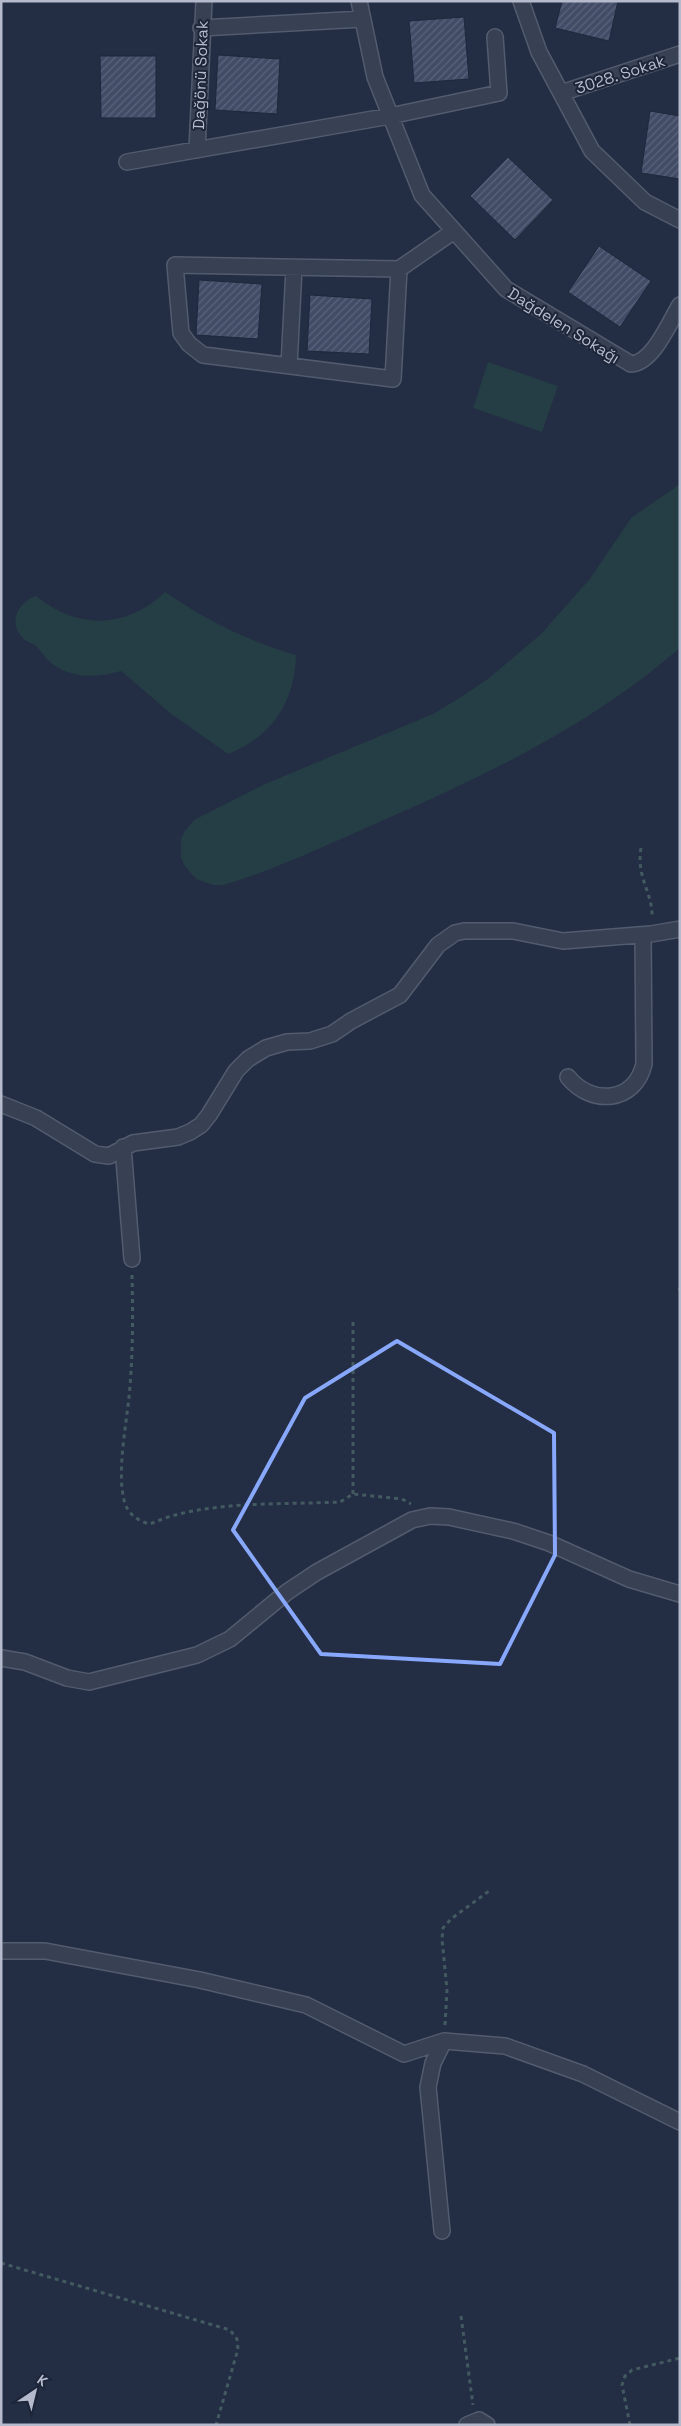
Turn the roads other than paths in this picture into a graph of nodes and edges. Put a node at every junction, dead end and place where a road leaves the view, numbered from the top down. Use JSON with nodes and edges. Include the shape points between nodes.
{"nodes":[{"id":1,"x":204,"y":1,"type":"edge"},
{"id":2,"x":359,"y":1,"type":"edge"},
{"id":3,"x":521,"y":1,"type":"edge"},
{"id":4,"x":363,"y":19,"type":"junction"},
{"id":5,"x":201,"y":28,"type":"junction"},
{"id":6,"x":495,"y":37,"type":"dead end"},
{"id":7,"x":680,"y":54,"type":"edge"},
{"id":8,"x":561,"y":93,"type":"junction"},
{"id":9,"x":390,"y":116,"type":"junction"},
{"id":10,"x":197,"y":150,"type":"junction"},
{"id":11,"x":127,"y":162,"type":"dead end"},
{"id":12,"x":680,"y":220,"type":"edge"},
{"id":13,"x":454,"y":231,"type":"junction"},
{"id":14,"x":294,"y":268,"type":"junction"},
{"id":15,"x":400,"y":269,"type":"junction"},
{"id":16,"x":680,"y":305,"type":"edge"},
{"id":17,"x":289,"y":366,"type":"junction"},
{"id":18,"x":680,"y":929,"type":"edge"},
{"id":19,"x":646,"y":935,"type":"junction"},
{"id":20,"x":568,"y":1077,"type":"dead end"},
{"id":21,"x":1,"y":1104,"type":"edge"},
{"id":22,"x":124,"y":1147,"type":"junction"},
{"id":23,"x":132,"y":1259,"type":"road end"},
{"id":24,"x":680,"y":1594,"type":"edge"},
{"id":25,"x":1,"y":1658,"type":"edge"},
{"id":26,"x":1,"y":1951,"type":"edge"},
{"id":27,"x":444,"y":2041,"type":"junction"},
{"id":28,"x":680,"y":2122,"type":"edge"},
{"id":29,"x":442,"y":2231,"type":"dead end"}],
"edges":[{"from":1,"to":5,"type":"street","name":"Dağönü Sokak"},
{"from":2,"to":4,"type":"street","name":"Dağdelen Sokağı"},
{"from":3,"to":8,"type":"street","via":[[539,52]]},
{"from":4,"to":5,"type":"street"},
{"from":4,"to":9,"type":"street","name":"Dağdelen Sokağı","via":[[375,77]]},
{"from":5,"to":10,"type":"street","name":"Dağönü Sokak"},
{"from":6,"to":9,"type":"street","via":[[499,93]]},
{"from":7,"to":8,"type":"street","name":"3028. Sokak"},
{"from":8,"to":12,"type":"street","via":[[592,151],[645,202]]},
{"from":9,"to":10,"type":"street"},
{"from":9,"to":13,"type":"street","name":"Dağdelen Sokağı","via":[[422,195]]},
{"from":10,"to":11,"type":"street"},
{"from":13,"to":15,"type":"street"},
{"from":13,"to":16,"type":"street","name":"Dağdelen Sokağı","via":[[506,290],[625,363],[638,364],[648,358]]},
{"from":14,"to":15,"type":"street"},
{"from":14,"to":17,"type":"street"},
{"from":14,"to":17,"type":"street","via":[[175,266],[182,332],[195,350],[203,355]]},
{"from":15,"to":17,"type":"street","via":[[393,379]]},
{"from":18,"to":19,"type":"street"},
{"from":19,"to":20,"type":"street","via":[[642,1074],[630,1089],[609,1097],[585,1093]]},
{"from":19,"to":22,"type":"street","via":[[563,941],[513,930],[454,933],[438,945],[400,995],[332,1034],[266,1048],[248,1058],[201,1125],[178,1137]]},
{"from":21,"to":22,"type":"street","via":[[36,1118],[102,1157],[115,1154]]},
{"from":22,"to":23,"type":"street"},
{"from":24,"to":25,"type":"street","via":[[629,1579],[549,1543],[440,1516],[421,1518],[317,1572],[230,1639],[197,1655],[89,1682],[66,1678],[26,1662]]},
{"from":26,"to":27,"type":"street","via":[[46,1951],[200,1980],[306,2005],[404,2054]]},
{"from":27,"to":28,"type":"street","via":[[514,2049],[583,2074]]},
{"from":27,"to":29,"type":"street","via":[[433,2063],[428,2087]]}]}
